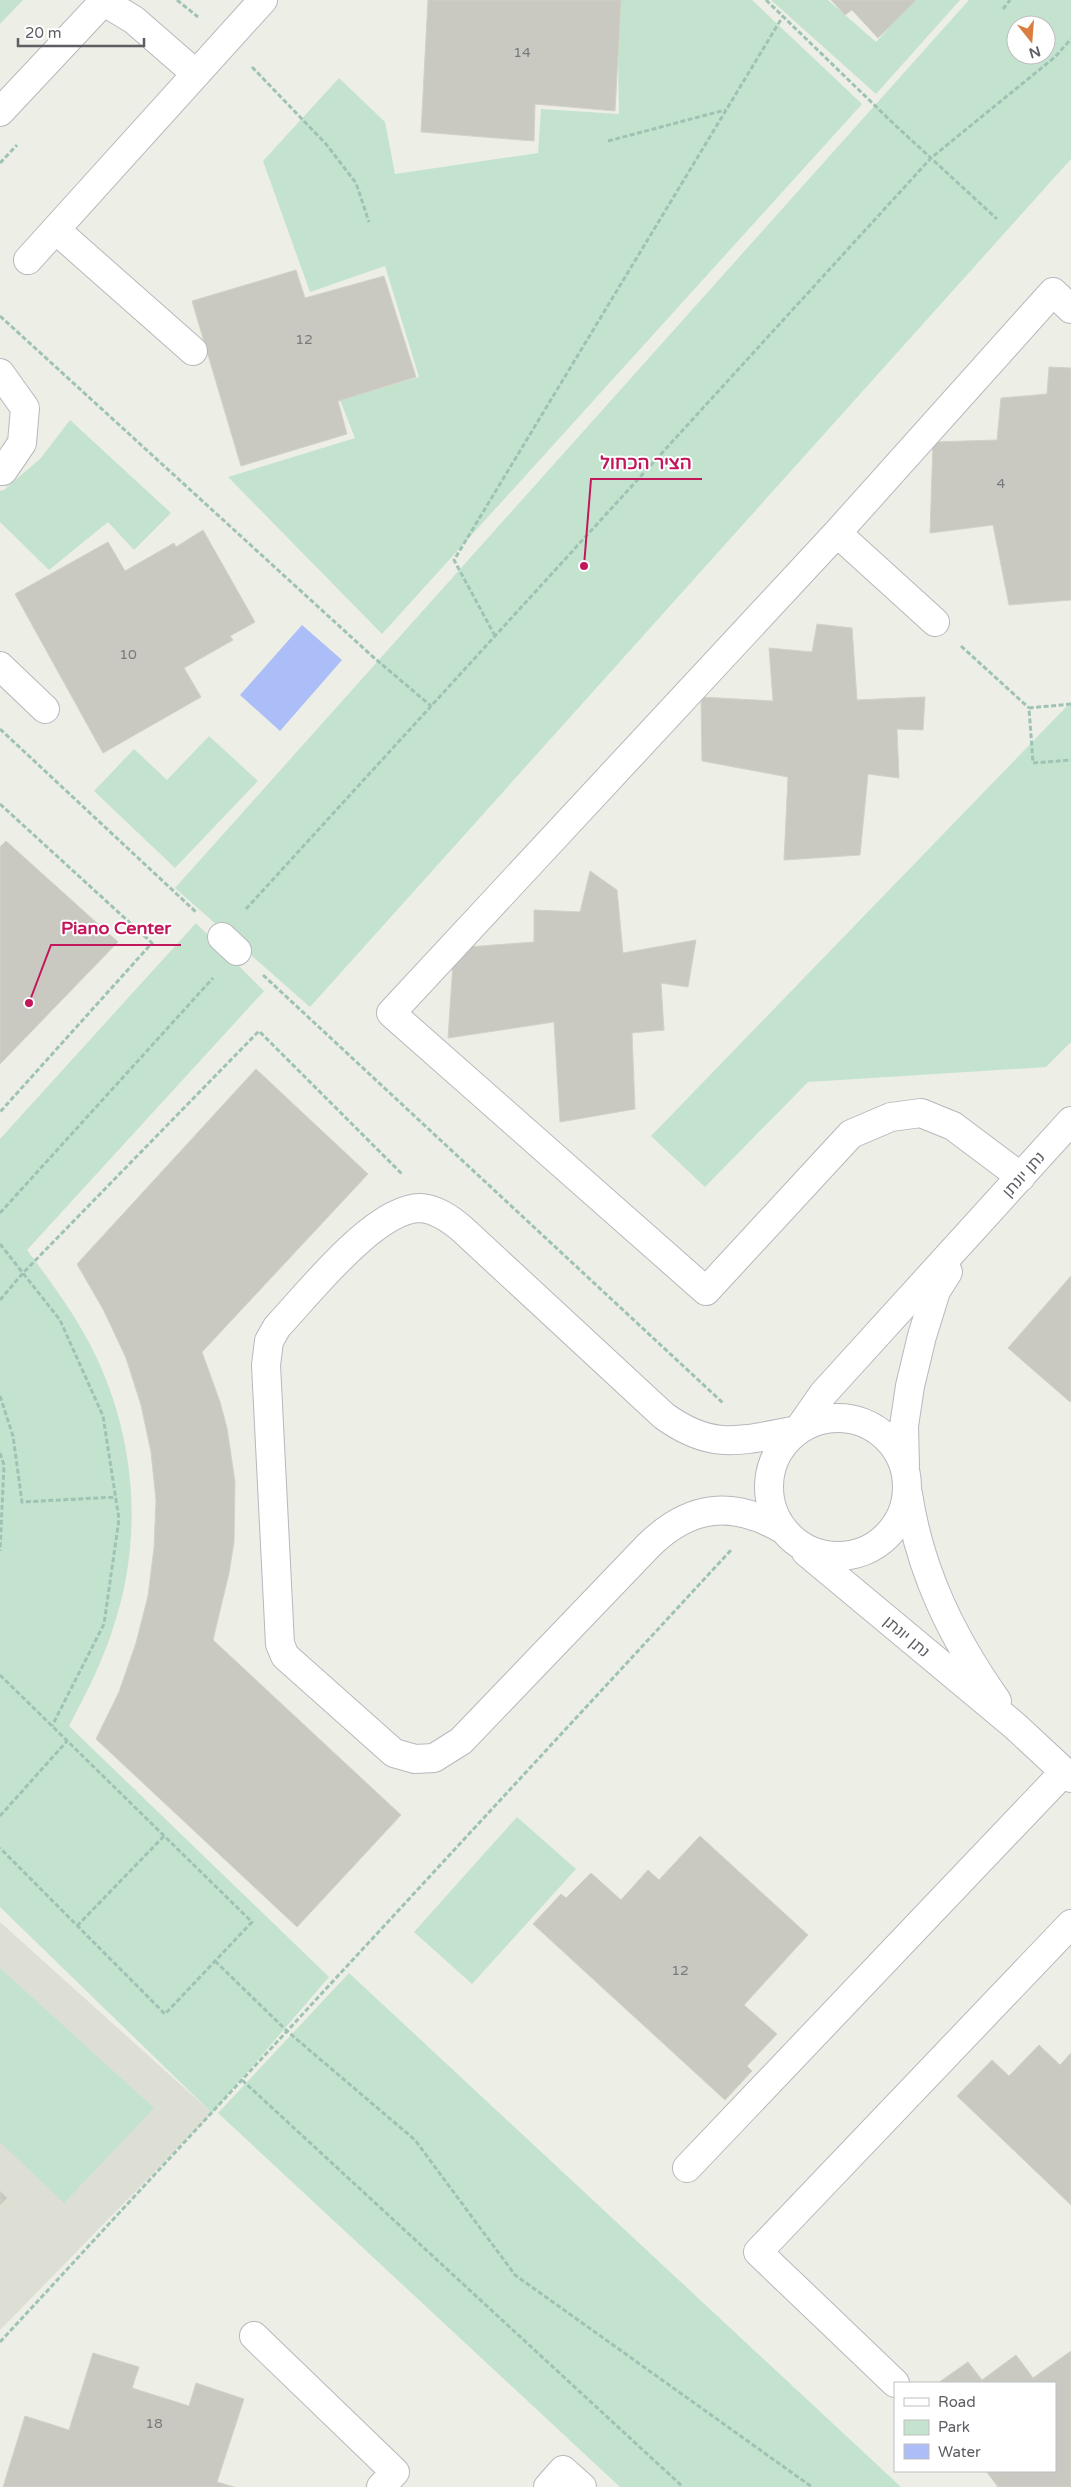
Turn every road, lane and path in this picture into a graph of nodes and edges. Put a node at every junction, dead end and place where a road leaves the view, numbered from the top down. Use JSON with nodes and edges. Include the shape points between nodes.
{"nodes":[{"id":1,"x":103,"y":0,"type":"edge"},
{"id":2,"x":178,"y":0,"type":"edge"},
{"id":3,"x":262,"y":0,"type":"edge"},
{"id":4,"x":766,"y":0,"type":"edge"},
{"id":5,"x":1010,"y":0,"type":"edge"},
{"id":6,"x":1003,"y":9,"type":"dead end"},
{"id":7,"x":783,"y":16,"type":"junction"},
{"id":8,"x":1071,"y":39,"type":"edge"},
{"id":9,"x":226,"y":41,"type":"junction"},
{"id":10,"x":196,"y":74,"type":"junction"},
{"id":11,"x":726,"y":110,"type":"junction"},
{"id":12,"x":0,"y":112,"type":"edge"},
{"id":13,"x":608,"y":141,"type":"dead end"},
{"id":14,"x":931,"y":158,"type":"junction"},
{"id":15,"x":998,"y":219,"type":"dead end"},
{"id":16,"x":369,"y":222,"type":"dead end"},
{"id":17,"x":56,"y":230,"type":"junction"},
{"id":18,"x":28,"y":260,"type":"dead end"},
{"id":19,"x":1071,"y":308,"type":"edge"},
{"id":20,"x":0,"y":316,"type":"edge"},
{"id":21,"x":193,"y":351,"type":"dead end"},
{"id":22,"x":0,"y":373,"type":"edge"},
{"id":23,"x":0,"y":471,"type":"edge"},
{"id":24,"x":837,"y":533,"type":"junction"},
{"id":25,"x":935,"y":622,"type":"joint"},
{"id":26,"x":495,"y":636,"type":"junction"},
{"id":27,"x":0,"y":666,"type":"edge"},
{"id":28,"x":1071,"y":704,"type":"edge"},
{"id":29,"x":431,"y":706,"type":"junction"},
{"id":30,"x":1029,"y":708,"type":"junction"},
{"id":31,"x":45,"y":709,"type":"dead end"},
{"id":32,"x":0,"y":729,"type":"edge"},
{"id":33,"x":1071,"y":760,"type":"edge"},
{"id":34,"x":0,"y":804,"type":"edge"},
{"id":35,"x":229,"y":944,"type":"junction"},
{"id":36,"x":0,"y":1112,"type":"edge"},
{"id":37,"x":1071,"y":1121,"type":"edge"},
{"id":38,"x":1020,"y":1177,"type":"junction"},
{"id":39,"x":0,"y":1213,"type":"edge"},
{"id":40,"x":442,"y":1214,"type":"junction"},
{"id":41,"x":976,"y":1227,"type":"junction"},
{"id":42,"x":0,"y":1244,"type":"edge"},
{"id":43,"x":23,"y":1273,"type":"junction"},
{"id":44,"x":0,"y":1300,"type":"edge"},
{"id":45,"x":0,"y":1396,"type":"edge"},
{"id":46,"x":798,"y":1430,"type":"junction"},
{"id":47,"x":760,"y":1436,"type":"junction"},
{"id":48,"x":0,"y":1453,"type":"edge"},
{"id":49,"x":906,"y":1480,"type":"junction"},
{"id":50,"x":116,"y":1497,"type":"junction"},
{"id":51,"x":781,"y":1531,"type":"junction"},
{"id":52,"x":0,"y":1552,"type":"edge"},
{"id":53,"x":0,"y":1675,"type":"edge"},
{"id":54,"x":52,"y":1726,"type":"junction"},
{"id":55,"x":1015,"y":1726,"type":"junction"},
{"id":56,"x":67,"y":1741,"type":"junction"},
{"id":57,"x":1068,"y":1775,"type":"edge"},
{"id":58,"x":0,"y":1816,"type":"edge"},
{"id":59,"x":164,"y":1836,"type":"junction"},
{"id":60,"x":0,"y":1848,"type":"edge"},
{"id":61,"x":1071,"y":1924,"type":"edge"},
{"id":62,"x":77,"y":1926,"type":"junction"},
{"id":63,"x":216,"y":1961,"type":"junction"},
{"id":64,"x":287,"y":2031,"type":"junction"},
{"id":65,"x":242,"y":2080,"type":"junction"},
{"id":66,"x":687,"y":2168,"type":"dead end"},
{"id":67,"x":254,"y":2336,"type":"dead end"},
{"id":68,"x":0,"y":2342,"type":"edge"},
{"id":69,"x":894,"y":2382,"type":"edge"},
{"id":70,"x":381,"y":2487,"type":"edge"},
{"id":71,"x":548,"y":2487,"type":"edge"},
{"id":72,"x":582,"y":2487,"type":"edge"},
{"id":73,"x":683,"y":2487,"type":"edge"},
{"id":74,"x":812,"y":2487,"type":"edge"}],
"edges":[{"from":1,"to":10,"type":"street","via":[[134,20]]},
{"from":1,"to":12,"type":"street"},
{"from":2,"to":9,"type":"path"},
{"from":3,"to":9,"type":"street"},
{"from":4,"to":7,"type":"path"},
{"from":5,"to":6,"type":"path"},
{"from":7,"to":11,"type":"path"},
{"from":7,"to":14,"type":"path"},
{"from":8,"to":14,"type":"path","via":[[1055,57]]},
{"from":9,"to":10,"type":"street"},
{"from":9,"to":16,"type":"path","via":[[326,144],[356,182]]},
{"from":10,"to":17,"type":"street"},
{"from":11,"to":13,"type":"path"},
{"from":11,"to":26,"type":"path","via":[[454,560]]},
{"from":14,"to":15,"type":"path"},
{"from":14,"to":26,"type":"path"},
{"from":17,"to":18,"type":"street"},
{"from":17,"to":21,"type":"street"},
{"from":19,"to":24,"type":"street","via":[[1053,292]]},
{"from":20,"to":29,"type":"path","via":[[372,656]]},
{"from":22,"to":23,"type":"street","via":[[25,408],[22,443]]},
{"from":24,"to":25,"type":"street"},
{"from":24,"to":38,"type":"street","via":[[391,1013],[706,1291],[850,1134],[890,1117],[921,1113],[953,1126]]},
{"from":25,"to":30,"type":"path"},
{"from":26,"to":29,"type":"path"},
{"from":27,"to":31,"type":"street"},
{"from":28,"to":30,"type":"path"},
{"from":29,"to":35,"type":"path"},
{"from":30,"to":33,"type":"path","via":[[1033,762]]},
{"from":32,"to":35,"type":"path"},
{"from":34,"to":36,"type":"path","via":[[152,943]]},
{"from":35,"to":39,"type":"path"},
{"from":35,"to":47,"type":"path"},
{"from":37,"to":38,"type":"street","name":"נתן יונתן"},
{"from":38,"to":41,"type":"street","name":"נתן יונתן"},
{"from":40,"to":43,"type":"path","via":[[259,1031]]},
{"from":40,"to":47,"type":"street","via":[[677,1426],[715,1440],[738,1441]]},
{"from":40,"to":51,"type":"street","via":[[422,1208],[411,1209],[375,1226],[277,1327],[269,1341],[266,1365],[280,1644],[285,1656],[389,1750],[415,1759],[434,1758],[469,1733],[661,1533],[685,1518],[710,1511],[736,1512]]},
{"from":41,"to":46,"type":"street","name":"נתן יונתן","via":[[823,1394]]},
{"from":41,"to":49,"type":"street","name":"נתן יונתן","via":[[936,1291],[922,1336],[904,1426]]},
{"from":42,"to":43,"type":"path"},
{"from":43,"to":44,"type":"path"},
{"from":43,"to":50,"type":"path","via":[[60,1320],[103,1416]]},
{"from":45,"to":50,"type":"path","via":[[13,1436],[22,1502]]},
{"from":46,"to":47,"type":"street"},
{"from":46,"to":49,"type":"street","via":[[819,1420],[844,1418],[877,1429],[894,1446]]},
{"from":46,"to":51,"type":"street","via":[[778,1451],[768,1474],[771,1508]]},
{"from":48,"to":52,"type":"path","via":[[4,1465]]},
{"from":49,"to":51,"type":"street","via":[[902,1515],[889,1535],[869,1550],[846,1557],[822,1555]]},
{"from":49,"to":55,"type":"street","name":"נתן יונתן","via":[[914,1533],[927,1574],[959,1641]]},
{"from":50,"to":54,"type":"path","via":[[119,1519],[104,1624]]},
{"from":51,"to":55,"type":"street","name":"נתן יונתן"},
{"from":51,"to":64,"type":"path"},
{"from":53,"to":54,"type":"path"},
{"from":54,"to":56,"type":"path"},
{"from":55,"to":57,"type":"street","name":"נתן יונתן"},
{"from":56,"to":58,"type":"path"},
{"from":56,"to":59,"type":"path"},
{"from":57,"to":66,"type":"street"},
{"from":59,"to":62,"type":"path"},
{"from":59,"to":63,"type":"path","via":[[252,1922]]},
{"from":60,"to":62,"type":"path"},
{"from":61,"to":69,"type":"street","via":[[758,2252]]},
{"from":62,"to":63,"type":"path","via":[[165,2014]]},
{"from":63,"to":64,"type":"path"},
{"from":64,"to":65,"type":"path"},
{"from":64,"to":74,"type":"path","via":[[415,2140],[516,2275]]},
{"from":65,"to":68,"type":"path"},
{"from":65,"to":73,"type":"path"},
{"from":67,"to":70,"type":"street","via":[[395,2472]]},
{"from":71,"to":72,"type":"street","via":[[563,2470]]}]}
